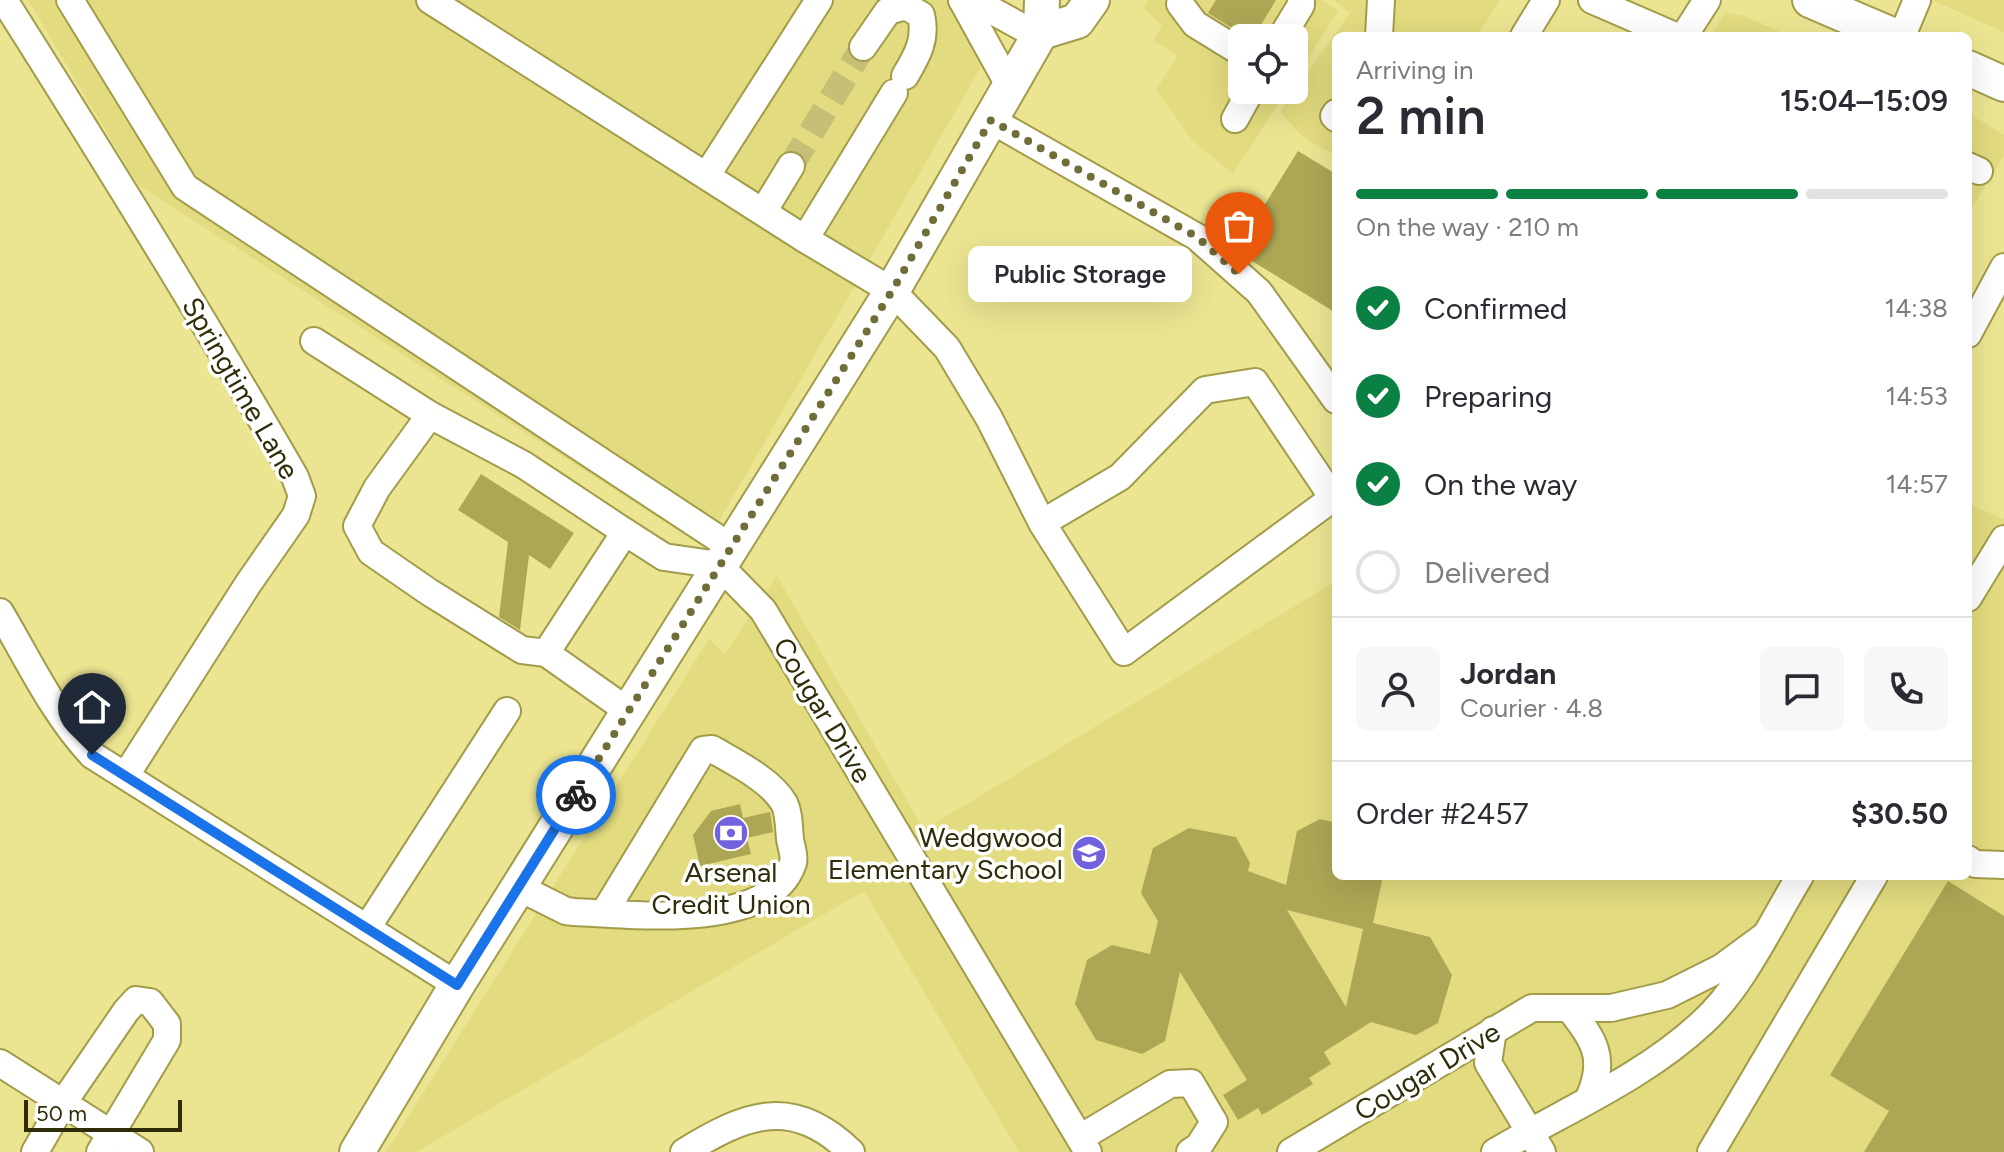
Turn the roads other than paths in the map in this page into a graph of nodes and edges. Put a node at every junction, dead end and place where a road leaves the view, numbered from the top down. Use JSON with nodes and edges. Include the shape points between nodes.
{"nodes":[{"id":1,"x":4,"y":0,"type":"edge"},
{"id":2,"x":70,"y":0,"type":"edge"},
{"id":3,"x":430,"y":0,"type":"edge"},
{"id":4,"x":819,"y":0,"type":"edge"},
{"id":5,"x":1092,"y":0,"type":"edge"},
{"id":6,"x":1301,"y":0,"type":"edge"},
{"id":7,"x":1381,"y":0,"type":"edge"},
{"id":8,"x":1546,"y":0,"type":"edge"},
{"id":9,"x":1592,"y":0,"type":"edge"},
{"id":10,"x":1810,"y":0,"type":"edge"},
{"id":11,"x":1917,"y":0,"type":"edge"},
{"id":12,"x":1179,"y":1,"type":"edge"},
{"id":13,"x":1040,"y":23,"type":"edge"},
{"id":14,"x":1289,"y":24,"type":"edge"},
{"id":15,"x":1693,"y":26,"type":"edge"},
{"id":16,"x":1380,"y":32,"type":"edge"},
{"id":17,"x":1526,"y":32,"type":"edge"},
{"id":18,"x":1883,"y":32,"type":"edge"},
{"id":19,"x":1890,"y":32,"type":"edge"},
{"id":20,"x":1228,"y":44,"type":"edge"},
{"id":21,"x":863,"y":47,"type":"tunnel mouth"},
{"id":22,"x":1972,"y":70,"type":"edge"},
{"id":23,"x":2004,"y":84,"type":"edge"},
{"id":24,"x":1010,"y":87,"type":"junction"},
{"id":25,"x":1243,"y":104,"type":"edge"},
{"id":26,"x":1235,"y":119,"type":"dead end"},
{"id":27,"x":991,"y":120,"type":"junction"},
{"id":28,"x":791,"y":166,"type":"tunnel mouth"},
{"id":29,"x":707,"y":175,"type":"junction"},
{"id":30,"x":763,"y":212,"type":"junction"},
{"id":31,"x":805,"y":239,"type":"junction"},
{"id":32,"x":2004,"y":267,"type":"edge"},
{"id":33,"x":892,"y":291,"type":"junction"},
{"id":34,"x":1972,"y":322,"type":"edge"},
{"id":35,"x":314,"y":341,"type":"dead end"},
{"id":36,"x":1332,"y":394,"type":"edge"},
{"id":37,"x":430,"y":415,"type":"junction"},
{"id":38,"x":1332,"y":497,"type":"edge"},
{"id":39,"x":1332,"y":499,"type":"edge"},
{"id":40,"x":1046,"y":530,"type":"junction"},
{"id":41,"x":625,"y":532,"type":"junction"},
{"id":42,"x":2001,"y":549,"type":"edge"},
{"id":43,"x":725,"y":556,"type":"junction"},
{"id":44,"x":1972,"y":592,"type":"edge"},
{"id":45,"x":0,"y":612,"type":"edge"},
{"id":46,"x":546,"y":653,"type":"junction"},
{"id":47,"x":507,"y":711,"type":"dead end"},
{"id":48,"x":628,"y":711,"type":"junction"},
{"id":49,"x":126,"y":775,"type":"junction"},
{"id":50,"x":1972,"y":862,"type":"edge"},
{"id":51,"x":2004,"y":865,"type":"edge"},
{"id":52,"x":1798,"y":880,"type":"edge"},
{"id":53,"x":1872,"y":880,"type":"edge"},
{"id":54,"x":518,"y":887,"type":"junction"},
{"id":55,"x":604,"y":913,"type":"junction"},
{"id":56,"x":367,"y":928,"type":"junction"},
{"id":57,"x":1763,"y":937,"type":"junction"},
{"id":58,"x":457,"y":985,"type":"junction"},
{"id":59,"x":1569,"y":1008,"type":"junction"},
{"id":60,"x":1493,"y":1030,"type":"junction"},
{"id":61,"x":0,"y":1063,"type":"edge"},
{"id":62,"x":1589,"y":1098,"type":"junction"},
{"id":63,"x":63,"y":1103,"type":"junction"},
{"id":64,"x":1536,"y":1142,"type":"edge"},
{"id":65,"x":106,"y":1144,"type":"edge"},
{"id":66,"x":1084,"y":1145,"type":"edge"},
{"id":67,"x":362,"y":1150,"type":"edge"},
{"id":68,"x":35,"y":1152,"type":"edge"},
{"id":69,"x":140,"y":1152,"type":"edge"},
{"id":70,"x":684,"y":1152,"type":"edge"},
{"id":71,"x":851,"y":1152,"type":"edge"},
{"id":72,"x":1190,"y":1152,"type":"edge"},
{"id":73,"x":1291,"y":1152,"type":"edge"},
{"id":74,"x":1495,"y":1152,"type":"edge"},
{"id":75,"x":1711,"y":1152,"type":"edge"}],
"edges":[{"from":1,"to":49,"type":"street","name":"Springtime Lane","via":[[222,351],[302,496],[296,515]]},
{"from":2,"to":43,"type":"street","name":"Cougar Drive","via":[[185,187]]},
{"from":3,"to":29,"type":"street"},
{"from":4,"to":29,"type":"street"},
{"from":5,"to":13,"type":"main road","via":[[1077,21]]},
{"from":6,"to":14,"type":"street"},
{"from":7,"to":16,"type":"street"},
{"from":8,"to":17,"type":"street"},
{"from":9,"to":15,"type":"street"},
{"from":10,"to":18,"type":"main road"},
{"from":11,"to":19,"type":"street"},
{"from":12,"to":20,"type":"street","via":[[1195,24]]},
{"from":13,"to":24,"type":"main road"},
{"from":13,"to":24,"type":"street","via":[[962,0]]},
{"from":21,"to":31,"type":"street","via":[[888,11],[906,6],[921,15],[925,30],[915,60]]},
{"from":22,"to":23,"type":"main road"},
{"from":24,"to":27,"type":"main road"},
{"from":25,"to":26,"type":"street"},
{"from":27,"to":33,"type":"main road"},
{"from":27,"to":36,"type":"street","via":[[1197,237],[1259,292]]},
{"from":28,"to":30,"type":"street"},
{"from":29,"to":30,"type":"street"},
{"from":30,"to":31,"type":"street"},
{"from":31,"to":33,"type":"street"},
{"from":32,"to":34,"type":"street"},
{"from":33,"to":40,"type":"street","via":[[947,348]]},
{"from":33,"to":43,"type":"main road"},
{"from":35,"to":37,"type":"street"},
{"from":37,"to":41,"type":"street","via":[[524,465]]},
{"from":37,"to":46,"type":"street","via":[[377,488],[357,526],[371,552],[429,592],[522,650]]},
{"from":38,"to":40,"type":"street","via":[[1255,382],[1205,390],[1120,477]]},
{"from":39,"to":40,"type":"street","via":[[1124,652]]},
{"from":41,"to":43,"type":"street","via":[[664,557]]},
{"from":41,"to":46,"type":"street"},
{"from":42,"to":44,"type":"street"},
{"from":43,"to":48,"type":"main road"},
{"from":43,"to":66,"type":"street","name":"Cougar Drive","via":[[763,610]]},
{"from":45,"to":49,"type":"street","via":[[73,734],[92,755]]},
{"from":46,"to":48,"type":"street"},
{"from":47,"to":56,"type":"street"},
{"from":48,"to":54,"type":"main road"},
{"from":49,"to":56,"type":"street"},
{"from":50,"to":51,"type":"street"},
{"from":52,"to":57,"type":"street","name":"Cougar Drive"},
{"from":53,"to":75,"type":"street"},
{"from":54,"to":55,"type":"street","via":[[566,911]]},
{"from":54,"to":58,"type":"main road"},
{"from":55,"to":55,"type":"street","via":[[667,917],[759,900],[778,887],[794,861],[785,804],[762,779],[712,749],[703,750]]},
{"from":56,"to":58,"type":"street"},
{"from":57,"to":59,"type":"street","name":"Cougar Drive","via":[[1721,968],[1667,995],[1611,1008]]},
{"from":57,"to":62,"type":"street","name":"Cougar Drive","via":[[1703,1023]]},
{"from":58,"to":67,"type":"main road"},
{"from":59,"to":60,"type":"street","name":"Cougar Drive","via":[[1532,1008]]},
{"from":59,"to":62,"type":"street","via":[[1584,1026],[1599,1061],[1599,1077]]},
{"from":60,"to":64,"type":"street","via":[[1488,1063]]},
{"from":60,"to":73,"type":"street","name":"Cougar Drive"},
{"from":61,"to":63,"type":"street"},
{"from":62,"to":64,"type":"street","name":"Cougar Drive"},
{"from":63,"to":65,"type":"street"},
{"from":63,"to":65,"type":"street","via":[[126,1011],[136,1000],[150,1002],[167,1024],[167,1040]]},
{"from":63,"to":68,"type":"street"},
{"from":64,"to":74,"type":"street","name":"Cougar Drive"},
{"from":65,"to":69,"type":"street"},
{"from":66,"to":72,"type":"street","via":[[1170,1084],[1191,1083],[1214,1122]]},
{"from":70,"to":71,"type":"street","via":[[745,1121],[779,1114],[810,1122]]}]}
